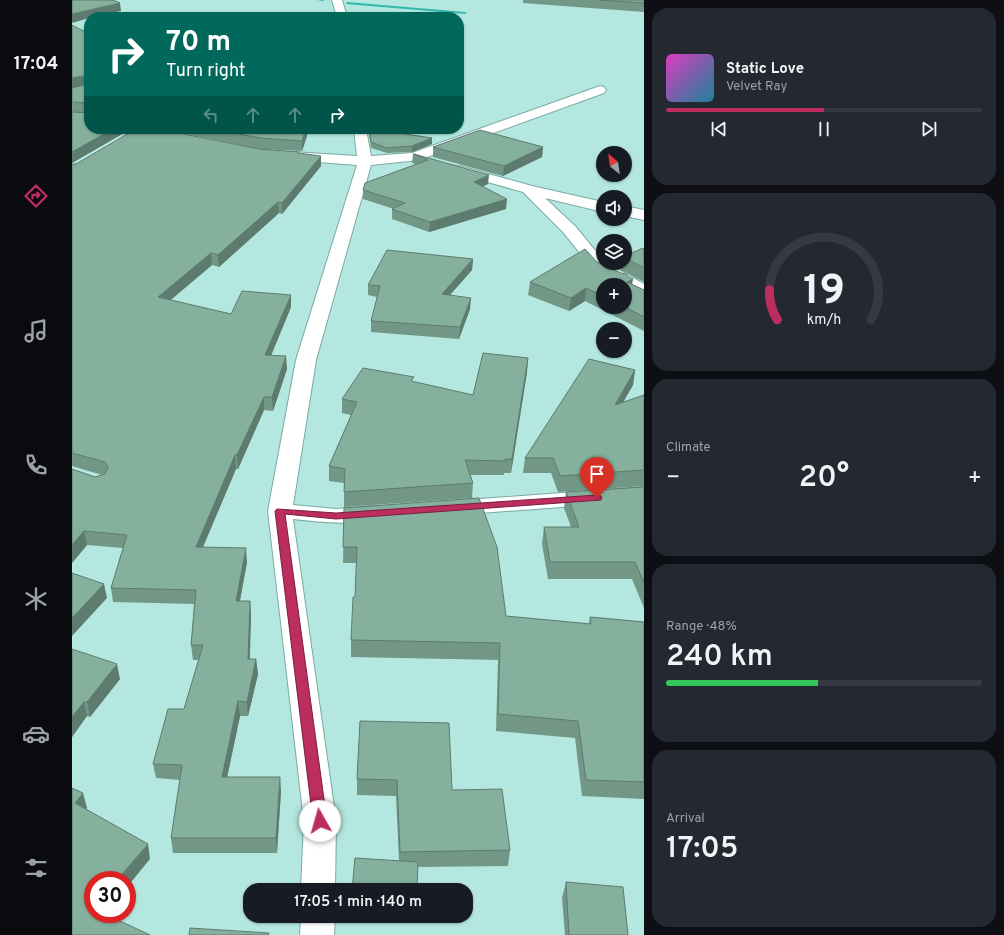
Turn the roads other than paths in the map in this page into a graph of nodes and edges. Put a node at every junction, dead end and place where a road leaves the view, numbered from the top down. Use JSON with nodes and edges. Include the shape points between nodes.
{"nodes":[{"id":1,"x":337,"y":0,"type":"edge"},
{"id":2,"x":341,"y":12,"type":"edge"},
{"id":3,"x":600,"y":90,"type":"dead end"},
{"id":4,"x":361,"y":134,"type":"edge"},
{"id":5,"x":282,"y":155,"type":"edge"},
{"id":6,"x":414,"y":157,"type":"junction"},
{"id":7,"x":365,"y":161,"type":"junction"},
{"id":8,"x":528,"y":189,"type":"junction"},
{"id":9,"x":596,"y":205,"type":"edge"},
{"id":10,"x":632,"y":212,"type":"edge"},
{"id":11,"x":644,"y":215,"type":"edge"},
{"id":12,"x":644,"y":291,"type":"edge"},
{"id":13,"x":644,"y":494,"type":"edge"},
{"id":14,"x":431,"y":509,"type":"edge"},
{"id":15,"x":280,"y":511,"type":"junction"},
{"id":16,"x":391,"y":512,"type":"edge"},
{"id":17,"x":318,"y":883,"type":"edge"},
{"id":18,"x":318,"y":923,"type":"edge"},
{"id":19,"x":317,"y":935,"type":"edge"}],
"edges":[{"from":1,"to":2,"type":"street"},
{"from":3,"to":6,"type":"street"},
{"from":4,"to":7,"type":"street"},
{"from":5,"to":7,"type":"street"},
{"from":6,"to":7,"type":"street"},
{"from":6,"to":8,"type":"street"},
{"from":7,"to":15,"type":"street","via":[[306,360]]},
{"from":8,"to":9,"type":"street"},
{"from":8,"to":12,"type":"street","via":[[569,229],[602,269]]},
{"from":10,"to":11,"type":"street"},
{"from":13,"to":14,"type":"street"},
{"from":15,"to":16,"type":"street","via":[[336,516]]},
{"from":15,"to":17,"type":"street","via":[[320,821]]},
{"from":18,"to":19,"type":"street"}]}
